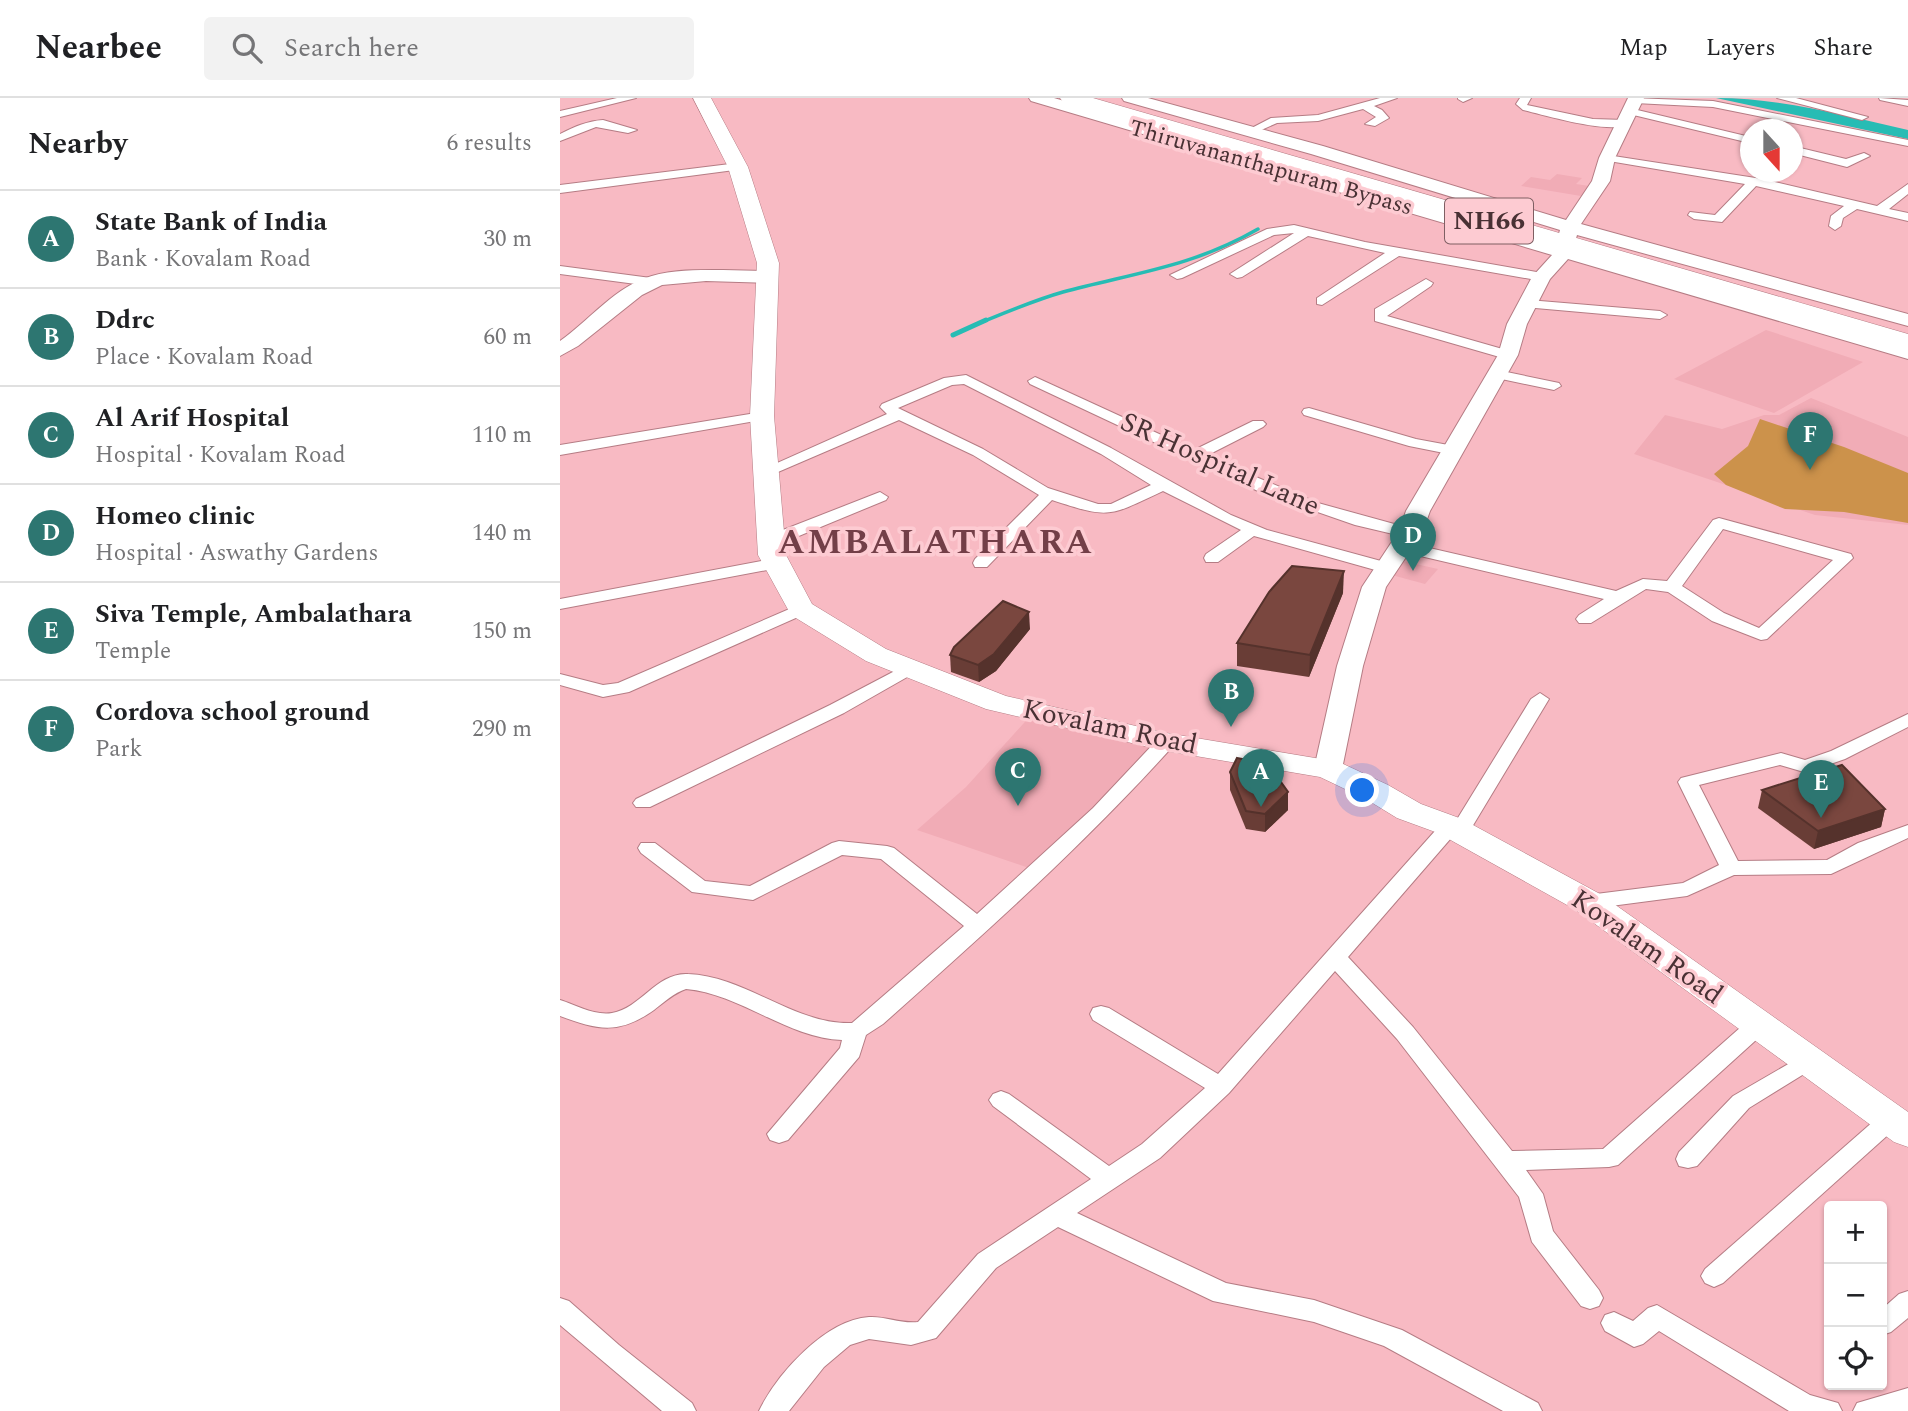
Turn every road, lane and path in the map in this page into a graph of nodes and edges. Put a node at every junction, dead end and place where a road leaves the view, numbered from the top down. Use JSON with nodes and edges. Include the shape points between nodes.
{"nodes":[{"id":1,"x":631,"y":98,"type":"edge"},
{"id":2,"x":702,"y":98,"type":"edge"},
{"id":3,"x":1037,"y":98,"type":"edge"},
{"id":4,"x":1070,"y":98,"type":"edge"},
{"id":5,"x":1102,"y":98,"type":"edge"},
{"id":6,"x":1392,"y":98,"type":"edge"},
{"id":7,"x":1526,"y":98,"type":"edge"},
{"id":8,"x":1782,"y":98,"type":"edge"},
{"id":9,"x":1884,"y":98,"type":"edge"},
{"id":10,"x":1136,"y":99,"type":"edge"},
{"id":11,"x":1908,"y":103,"type":"edge"},
{"id":12,"x":1363,"y":105,"type":"junction"},
{"id":13,"x":1631,"y":108,"type":"edge"},
{"id":14,"x":560,"y":114,"type":"edge"},
{"id":15,"x":1862,"y":117,"type":"dead end"},
{"id":16,"x":1371,"y":124,"type":"dead end"},
{"id":17,"x":631,"y":130,"type":"dead end"},
{"id":18,"x":1250,"y":132,"type":"junction"},
{"id":19,"x":1740,"y":136,"type":"edge"},
{"id":20,"x":560,"y":138,"type":"edge"},
{"id":21,"x":1908,"y":142,"type":"edge"},
{"id":22,"x":1803,"y":152,"type":"edge"},
{"id":23,"x":1864,"y":156,"type":"dead end"},
{"id":24,"x":1607,"y":158,"type":"junction"},
{"id":25,"x":738,"y":167,"type":"junction"},
{"id":26,"x":1740,"y":180,"type":"edge"},
{"id":27,"x":1753,"y":182,"type":"joint"},
{"id":28,"x":1908,"y":188,"type":"edge"},
{"id":29,"x":560,"y":189,"type":"edge"},
{"id":30,"x":1854,"y":205,"type":"junction"},
{"id":31,"x":1879,"y":211,"type":"junction"},
{"id":32,"x":1694,"y":215,"type":"dead end"},
{"id":33,"x":1908,"y":217,"type":"edge"},
{"id":34,"x":1835,"y":226,"type":"dead end"},
{"id":35,"x":1308,"y":231,"type":"junction"},
{"id":36,"x":1567,"y":240,"type":"junction"},
{"id":37,"x":1397,"y":251,"type":"junction"},
{"id":38,"x":560,"y":270,"type":"edge"},
{"id":39,"x":1237,"y":274,"type":"dead end"},
{"id":40,"x":1177,"y":275,"type":"dead end"},
{"id":41,"x":768,"y":277,"type":"junction"},
{"id":42,"x":1542,"y":277,"type":"junction"},
{"id":43,"x":651,"y":282,"type":"junction"},
{"id":44,"x":1426,"y":283,"type":"dead end"},
{"id":45,"x":1322,"y":301,"type":"dead end"},
{"id":46,"x":1528,"y":304,"type":"junction"},
{"id":47,"x":1660,"y":314,"type":"dead end"},
{"id":48,"x":1908,"y":320,"type":"edge"},
{"id":49,"x":1908,"y":330,"type":"edge"},
{"id":50,"x":1908,"y":342,"type":"edge"},
{"id":51,"x":560,"y":350,"type":"edge"},
{"id":52,"x":1908,"y":353,"type":"edge"},
{"id":53,"x":1502,"y":365,"type":"junction"},
{"id":54,"x":1035,"y":381,"type":"dead end"},
{"id":55,"x":1554,"y":386,"type":"dead end"},
{"id":56,"x":1309,"y":412,"type":"dead end"},
{"id":57,"x":900,"y":414,"type":"junction"},
{"id":58,"x":762,"y":416,"type":"junction"},
{"id":59,"x":1258,"y":424,"type":"dead end"},
{"id":60,"x":560,"y":450,"type":"edge"},
{"id":61,"x":1454,"y":450,"type":"junction"},
{"id":62,"x":1194,"y":456,"type":"junction"},
{"id":63,"x":765,"y":472,"type":"junction"},
{"id":64,"x":1163,"y":485,"type":"junction"},
{"id":65,"x":1049,"y":494,"type":"junction"},
{"id":66,"x":880,"y":497,"type":"dead end"},
{"id":67,"x":1252,"y":530,"type":"junction"},
{"id":68,"x":1405,"y":539,"type":"junction"},
{"id":69,"x":774,"y":552,"type":"junction"},
{"id":70,"x":1212,"y":558,"type":"dead end"},
{"id":71,"x":981,"y":563,"type":"dead end"},
{"id":72,"x":1386,"y":568,"type":"junction"},
{"id":73,"x":1672,"y":587,"type":"junction"},
{"id":74,"x":1618,"y":597,"type":"junction"},
{"id":75,"x":560,"y":604,"type":"edge"},
{"id":76,"x":801,"y":609,"type":"junction"},
{"id":77,"x":1585,"y":619,"type":"dead end"},
{"id":78,"x":910,"y":668,"type":"junction"},
{"id":79,"x":560,"y":679,"type":"edge"},
{"id":80,"x":1539,"y":699,"type":"dead end"},
{"id":81,"x":1905,"y":725,"type":"edge"},
{"id":82,"x":1166,"y":742,"type":"junction"},
{"id":83,"x":1328,"y":769,"type":"junction"},
{"id":84,"x":643,"y":803,"type":"dead end"},
{"id":85,"x":1455,"y":829,"type":"junction"},
{"id":86,"x":1908,"y":831,"type":"edge"},
{"id":87,"x":648,"y":848,"type":"dead end"},
{"id":88,"x":1731,"y":868,"type":"junction"},
{"id":89,"x":1588,"y":902,"type":"junction"},
{"id":90,"x":977,"y":925,"type":"junction"},
{"id":91,"x":1335,"y":957,"type":"junction"},
{"id":92,"x":560,"y":1008,"type":"edge"},
{"id":93,"x":1101,"y":1014,"type":"dead end"},
{"id":94,"x":1758,"y":1025,"type":"junction"},
{"id":95,"x":856,"y":1031,"type":"junction"},
{"id":96,"x":1809,"y":1060,"type":"junction"},
{"id":97,"x":1221,"y":1087,"type":"junction"},
{"id":98,"x":1001,"y":1100,"type":"dead end"},
{"id":99,"x":1899,"y":1125,"type":"edge"},
{"id":100,"x":779,"y":1134,"type":"dead end"},
{"id":101,"x":1688,"y":1159,"type":"dead end"},
{"id":102,"x":1505,"y":1161,"type":"junction"},
{"id":103,"x":1109,"y":1178,"type":"junction"},
{"id":104,"x":1055,"y":1214,"type":"junction"},
{"id":105,"x":1714,"y":1276,"type":"dead end"},
{"id":106,"x":1590,"y":1298,"type":"dead end"},
{"id":107,"x":1908,"y":1302,"type":"edge"},
{"id":108,"x":560,"y":1309,"type":"edge"},
{"id":109,"x":1887,"y":1320,"type":"edge"},
{"id":110,"x":1614,"y":1323,"type":"dead end"},
{"id":111,"x":1908,"y":1400,"type":"edge"},
{"id":112,"x":682,"y":1411,"type":"edge"},
{"id":113,"x":773,"y":1411,"type":"edge"},
{"id":114,"x":1528,"y":1411,"type":"edge"},
{"id":115,"x":1828,"y":1411,"type":"edge"},
{"id":116,"x":1867,"y":1411,"type":"edge"}],
"edges":[{"from":1,"to":14,"type":"street"},
{"from":2,"to":25,"type":"main road"},
{"from":3,"to":36,"type":"street","name":"Thiruvananthapuram Bypass"},
{"from":4,"to":36,"type":"highway","name":"Thiruvananthapuram Bypass","number":"NH66"},
{"from":5,"to":36,"type":"highway","name":"Thiruvananthapuram Bypass","number":"NH66"},
{"from":6,"to":12,"type":"street"},
{"from":7,"to":13,"type":"street","via":[[1521,106],[1593,122]]},
{"from":8,"to":15,"type":"street"},
{"from":9,"to":11,"type":"street"},
{"from":10,"to":18,"type":"street","name":"Thiruvananthapuram Bypass"},
{"from":12,"to":16,"type":"street","via":[[1382,118]]},
{"from":12,"to":18,"type":"street","via":[[1318,118],[1281,119]]},
{"from":13,"to":19,"type":"street"},
{"from":13,"to":21,"type":"street","via":[[1713,104]]},
{"from":13,"to":24,"type":"street"},
{"from":17,"to":20,"type":"street","via":[[606,123]]},
{"from":18,"to":36,"type":"street","name":"Thiruvananthapuram Bypass"},
{"from":22,"to":23,"type":"street","via":[[1847,163]]},
{"from":24,"to":26,"type":"street"},
{"from":24,"to":36,"type":"street","via":[[1601,181]]},
{"from":25,"to":29,"type":"street"},
{"from":25,"to":41,"type":"main road","via":[[768,263]]},
{"from":27,"to":30,"type":"street"},
{"from":27,"to":32,"type":"street","via":[[1718,219]]},
{"from":28,"to":31,"type":"street"},
{"from":30,"to":31,"type":"street"},
{"from":30,"to":34,"type":"street","via":[[1837,216]]},
{"from":31,"to":33,"type":"street"},
{"from":35,"to":37,"type":"street"},
{"from":35,"to":39,"type":"street"},
{"from":35,"to":40,"type":"street","via":[[1271,232]]},
{"from":36,"to":42,"type":"street"},
{"from":36,"to":48,"type":"street","name":"Thiruvananthapuram Bypass"},
{"from":36,"to":49,"type":"highway","name":"Thiruvananthapuram Bypass","number":"NH66"},
{"from":36,"to":50,"type":"highway","name":"Thiruvananthapuram Bypass","number":"NH66"},
{"from":36,"to":52,"type":"street","name":"Thiruvananthapuram Bypass"},
{"from":37,"to":42,"type":"street"},
{"from":37,"to":45,"type":"street"},
{"from":38,"to":43,"type":"street"},
{"from":41,"to":43,"type":"street"},
{"from":41,"to":58,"type":"main road"},
{"from":42,"to":46,"type":"street"},
{"from":43,"to":51,"type":"street"},
{"from":44,"to":53,"type":"street","via":[[1380,312],[1380,318]]},
{"from":46,"to":47,"type":"street"},
{"from":46,"to":53,"type":"street"},
{"from":53,"to":55,"type":"street"},
{"from":53,"to":61,"type":"street"},
{"from":54,"to":62,"type":"street","name":"SR Hospital Lane"},
{"from":56,"to":61,"type":"street"},
{"from":57,"to":63,"type":"street"},
{"from":57,"to":64,"type":"street","via":[[887,407],[949,381],[965,379]]},
{"from":57,"to":65,"type":"street"},
{"from":58,"to":60,"type":"street"},
{"from":58,"to":63,"type":"main road"},
{"from":59,"to":62,"type":"street"},
{"from":61,"to":68,"type":"street"},
{"from":62,"to":68,"type":"street","name":"SR Hospital Lane","via":[[1247,481]]},
{"from":63,"to":69,"type":"main road"},
{"from":64,"to":65,"type":"street","via":[[1105,510]]},
{"from":64,"to":67,"type":"street"},
{"from":65,"to":71,"type":"street"},
{"from":66,"to":69,"type":"street"},
{"from":67,"to":70,"type":"street"},
{"from":67,"to":72,"type":"street"},
{"from":68,"to":72,"type":"street"},
{"from":68,"to":74,"type":"street","name":"SR Hospital Lane"},
{"from":69,"to":75,"type":"street"},
{"from":69,"to":76,"type":"main road"},
{"from":72,"to":83,"type":"street","via":[[1374,587],[1350,666]]},
{"from":73,"to":73,"type":"street","via":[[1719,523],[1845,558],[1761,635],[1718,617]]},
{"from":73,"to":74,"type":"street","via":[[1643,584]]},
{"from":74,"to":77,"type":"street"},
{"from":76,"to":78,"type":"main road","name":"Kovalam Road","via":[[876,655]]},
{"from":76,"to":79,"type":"street","via":[[622,688],[603,691]]},
{"from":78,"to":82,"type":"main road","name":"Kovalam Road","via":[[997,703]]},
{"from":78,"to":84,"type":"street","via":[[837,709]]},
{"from":80,"to":85,"type":"street"},
{"from":81,"to":88,"type":"street","via":[[1812,764],[1781,759],[1688,782]]},
{"from":82,"to":83,"type":"main road","name":"Kovalam Road"},
{"from":82,"to":90,"type":"street","via":[[1097,815]]},
{"from":83,"to":85,"type":"main road","name":"Kovalam Road"},
{"from":85,"to":89,"type":"main road","name":"Kovalam Road"},
{"from":85,"to":91,"type":"street"},
{"from":86,"to":88,"type":"street","via":[[1831,867]]},
{"from":87,"to":90,"type":"street","via":[[699,887],[753,893],[839,848],[887,853]]},
{"from":88,"to":89,"type":"street","via":[[1687,889]]},
{"from":89,"to":94,"type":"main road","name":"Kovalam Road"},
{"from":90,"to":95,"type":"street"},
{"from":91,"to":97,"type":"street"},
{"from":91,"to":102,"type":"street","via":[[1405,1033]]},
{"from":92,"to":95,"type":"street","via":[[610,1023],[631,1016],[667,988],[685,981],[752,1000],[834,1032]]},
{"from":93,"to":97,"type":"street"},
{"from":94,"to":96,"type":"main road","name":"Kovalam Road"},
{"from":94,"to":102,"type":"street","via":[[1609,1158]]},
{"from":95,"to":100,"type":"street","via":[[851,1051]]},
{"from":96,"to":99,"type":"main road","name":"Kovalam Road"},
{"from":96,"to":101,"type":"street","via":[[1741,1102]]},
{"from":97,"to":103,"type":"street","via":[[1151,1151]]},
{"from":98,"to":103,"type":"street"},
{"from":99,"to":105,"type":"street"},
{"from":102,"to":106,"type":"street","via":[[1531,1194],[1541,1234]]},
{"from":103,"to":104,"type":"street"},
{"from":104,"to":113,"type":"street","via":[[987,1261],[926,1330],[913,1336],[857,1329],[808,1366]]},
{"from":104,"to":114,"type":"street","via":[[1222,1293],[1314,1311],[1393,1338]]},
{"from":107,"to":109,"type":"street"},
{"from":108,"to":112,"type":"street"},
{"from":110,"to":115,"type":"street","via":[[1634,1335],[1657,1316],[1804,1406]]},
{"from":111,"to":116,"type":"street"}]}
